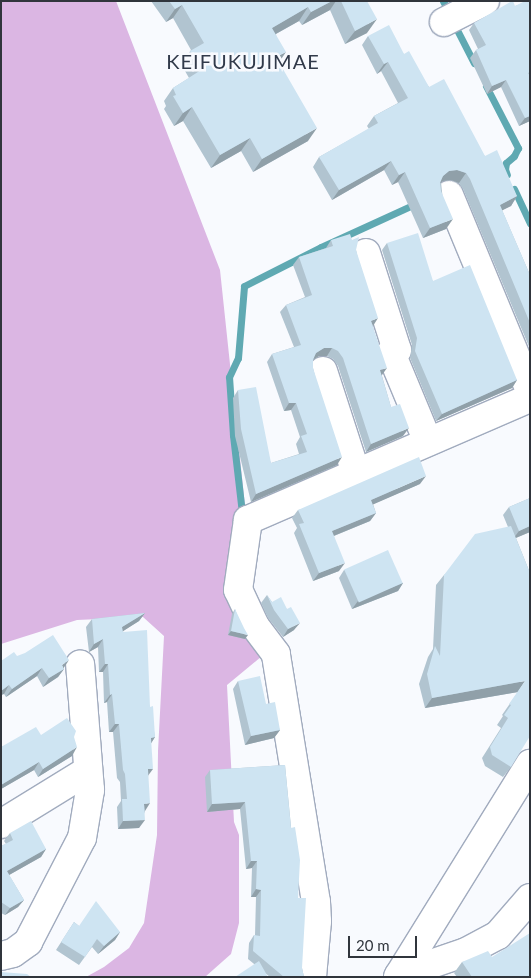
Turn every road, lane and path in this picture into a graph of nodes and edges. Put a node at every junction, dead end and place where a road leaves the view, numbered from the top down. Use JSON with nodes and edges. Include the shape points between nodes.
{"nodes":[{"id":1,"x":484,"y":1,"type":"edge"},
{"id":2,"x":444,"y":22,"type":"dead end"},
{"id":3,"x":449,"y":194,"type":"dead end"},
{"id":4,"x":366,"y":253,"type":"dead end"},
{"id":5,"x":323,"y":372,"type":"dead end"},
{"id":6,"x":530,"y":391,"type":"edge"},
{"id":7,"x":530,"y":398,"type":"edge"},
{"id":8,"x":428,"y":442,"type":"junction"},
{"id":9,"x":356,"y":473,"type":"junction"},
{"id":10,"x":80,"y":664,"type":"dead end"},
{"id":11,"x":530,"y":764,"type":"edge"},
{"id":12,"x":87,"y":771,"type":"junction"},
{"id":13,"x":1,"y":824,"type":"edge"},
{"id":14,"x":530,"y":898,"type":"edge"},
{"id":15,"x":1,"y":956,"type":"edge"},
{"id":16,"x":399,"y":976,"type":"edge"},
{"id":17,"x":312,"y":977,"type":"edge"}],
"edges":[{"from":1,"to":2,"type":"street"},
{"from":3,"to":6,"type":"street"},
{"from":4,"to":8,"type":"street","via":[[397,350],[391,353]]},
{"from":5,"to":9,"type":"street"},
{"from":7,"to":8,"type":"street"},
{"from":8,"to":9,"type":"street"},
{"from":9,"to":17,"type":"street","via":[[248,520],[238,590],[255,626],[276,654],[316,902]]},
{"from":10,"to":12,"type":"street"},
{"from":11,"to":16,"type":"street"},
{"from":12,"to":13,"type":"street"},
{"from":12,"to":15,"type":"street","via":[[90,790],[82,838],[28,942],[14,953]]},
{"from":14,"to":16,"type":"street","via":[[498,935],[466,952]]}]}
